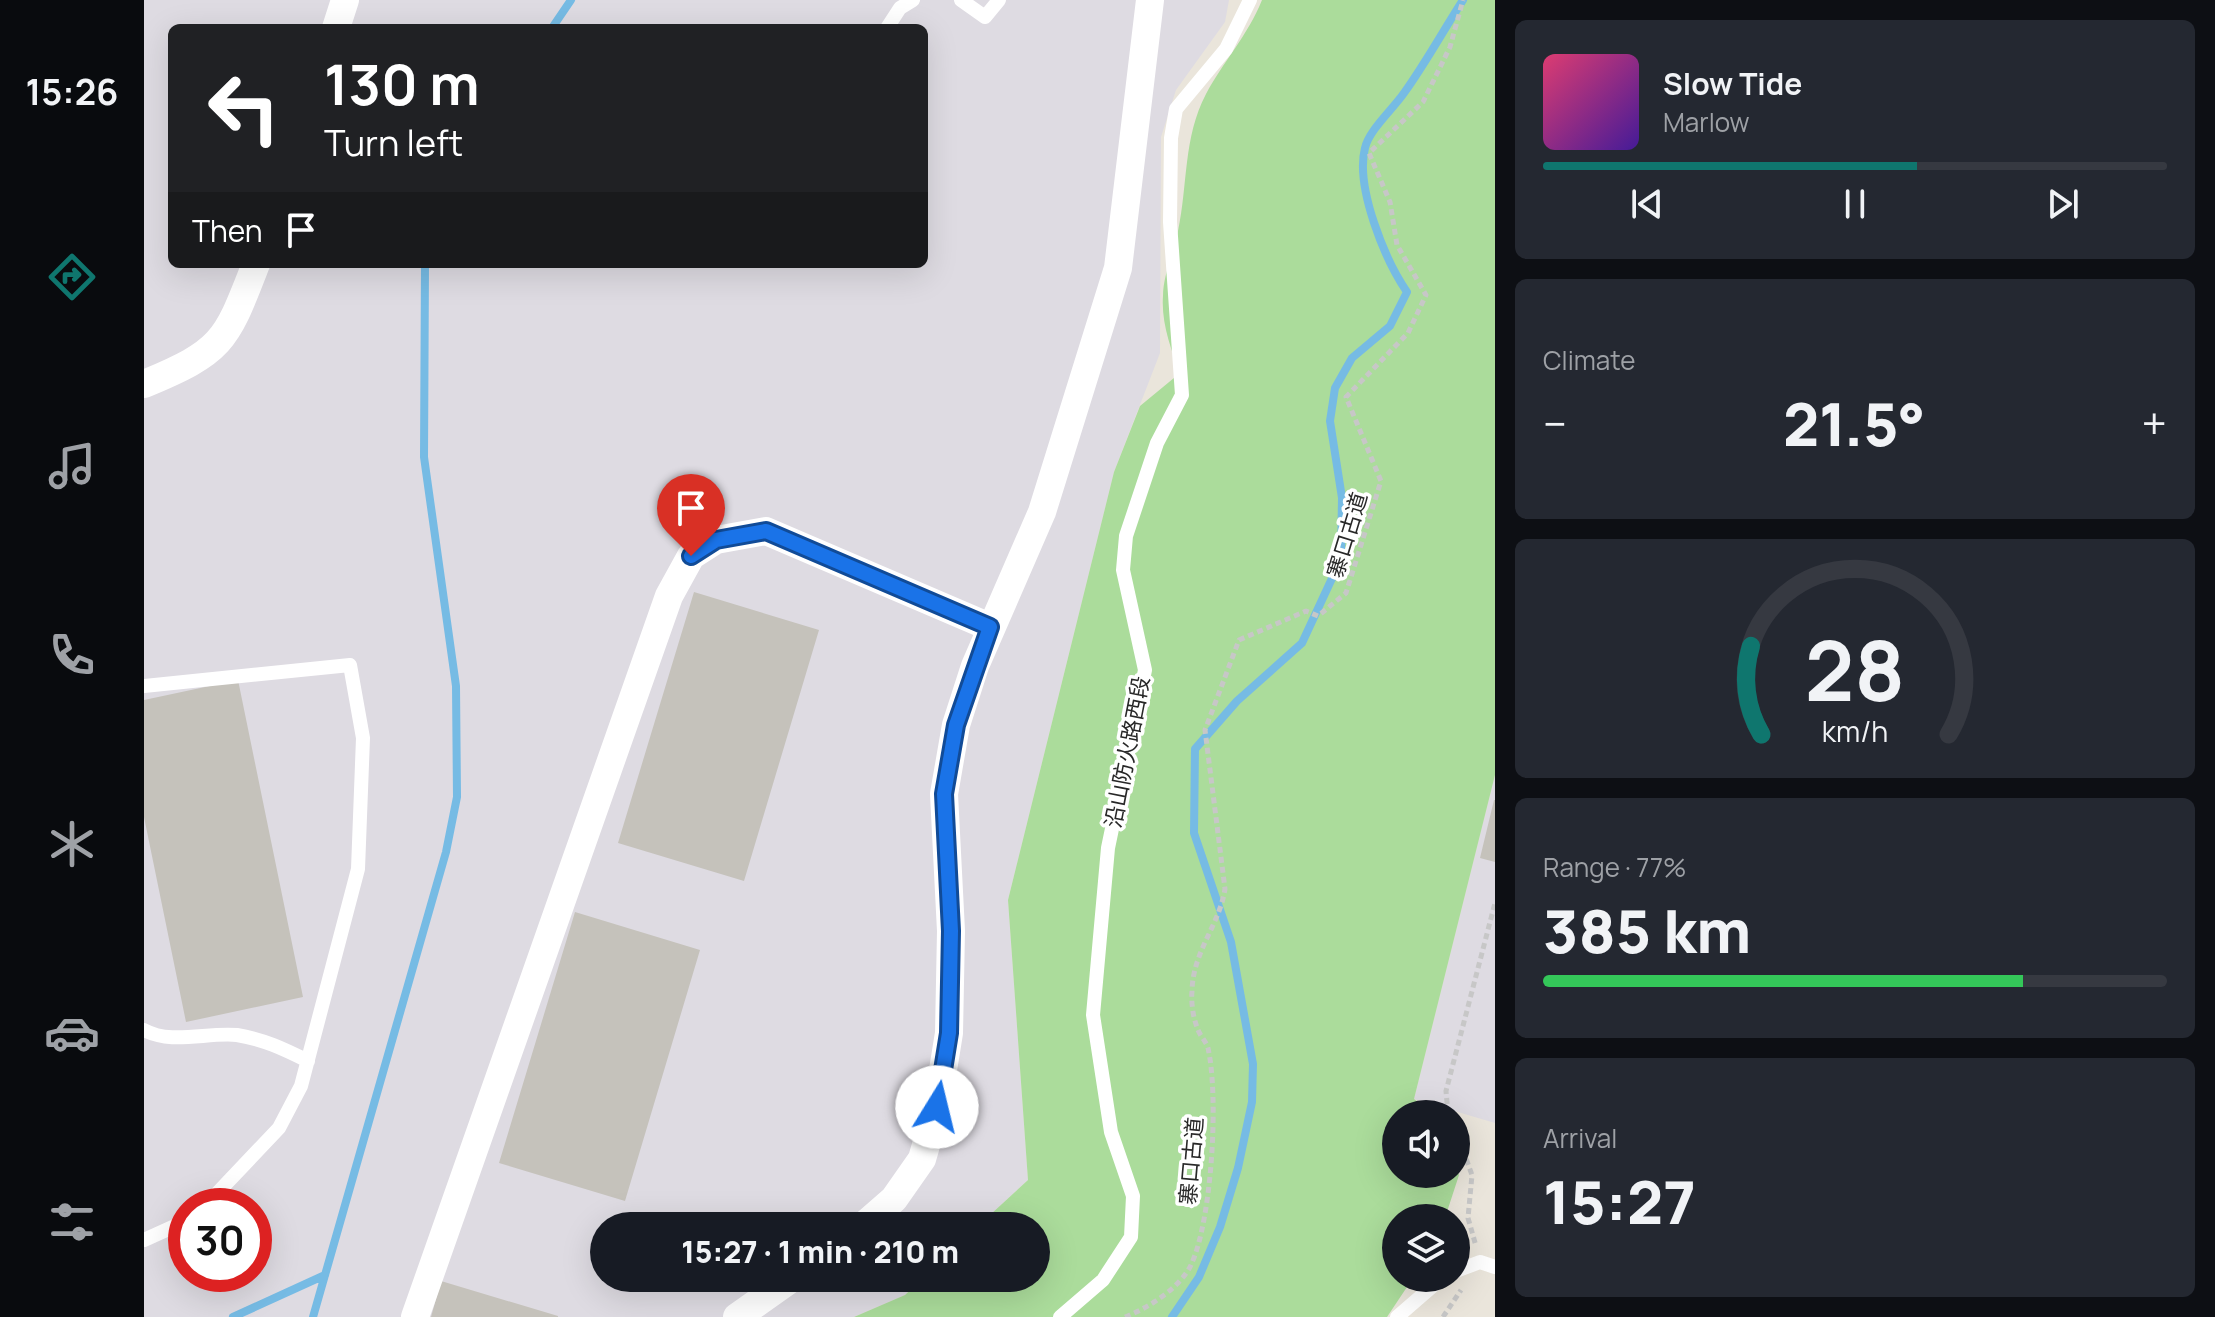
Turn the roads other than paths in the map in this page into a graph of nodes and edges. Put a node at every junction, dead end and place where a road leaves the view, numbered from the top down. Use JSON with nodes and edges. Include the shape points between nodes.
{"nodes":[{"id":1,"x":345,"y":0,"type":"edge"},
{"id":2,"x":913,"y":0,"type":"edge"},
{"id":3,"x":961,"y":0,"type":"edge"},
{"id":4,"x":999,"y":0,"type":"edge"},
{"id":5,"x":1150,"y":0,"type":"edge"},
{"id":6,"x":1250,"y":0,"type":"edge"},
{"id":7,"x":337,"y":24,"type":"edge"},
{"id":8,"x":890,"y":24,"type":"edge"},
{"id":9,"x":255,"y":268,"type":"edge"},
{"id":10,"x":144,"y":384,"type":"edge"},
{"id":11,"x":990,"y":627,"type":"junction"},
{"id":12,"x":144,"y":686,"type":"edge"},
{"id":13,"x":144,"y":1030,"type":"edge"},
{"id":14,"x":308,"y":1061,"type":"junction"},
{"id":15,"x":222,"y":1188,"type":"edge"},
{"id":16,"x":879,"y":1212,"type":"edge"},
{"id":17,"x":168,"y":1229,"type":"edge"},
{"id":18,"x":144,"y":1240,"type":"edge"},
{"id":19,"x":1470,"y":1266,"type":"edge"},
{"id":20,"x":1495,"y":1267,"type":"edge"},
{"id":21,"x":772,"y":1292,"type":"edge"},
{"id":22,"x":1426,"y":1292,"type":"edge"},
{"id":23,"x":415,"y":1317,"type":"edge"},
{"id":24,"x":737,"y":1317,"type":"edge"},
{"id":25,"x":1060,"y":1317,"type":"edge"},
{"id":26,"x":1397,"y":1317,"type":"edge"}],
"edges":[{"from":1,"to":7,"type":"street"},
{"from":2,"to":8,"type":"lane"},
{"from":3,"to":4,"type":"lane","via":[[985,17]]},
{"from":5,"to":11,"type":"street","via":[[1118,268],[1042,512]]},
{"from":6,"to":25,"type":"lane","name":"沿山防火路西段","via":[[1226,49],[1176,109],[1170,222],[1182,395],[1157,443],[1126,536],[1123,570],[1145,670],[1108,848],[1093,1015],[1111,1132],[1133,1196],[1131,1237],[1103,1280]]},
{"from":9,"to":10,"type":"street","via":[[224,338],[208,352]]},
{"from":11,"to":16,"type":"street","via":[[956,725],[944,794],[951,931],[949,1033],[937,1107],[922,1159]]},
{"from":11,"to":23,"type":"street","via":[[766,531],[716,540],[691,556],[669,596]]},
{"from":12,"to":14,"type":"lane","via":[[350,665],[363,738],[358,869]]},
{"from":13,"to":14,"type":"lane","via":[[153,1035],[256,1039]]},
{"from":14,"to":15,"type":"lane","via":[[279,1128]]},
{"from":17,"to":18,"type":"lane"},
{"from":19,"to":20,"type":"lane","via":[[1480,1262]]},
{"from":21,"to":24,"type":"street"},
{"from":22,"to":26,"type":"lane"}]}
